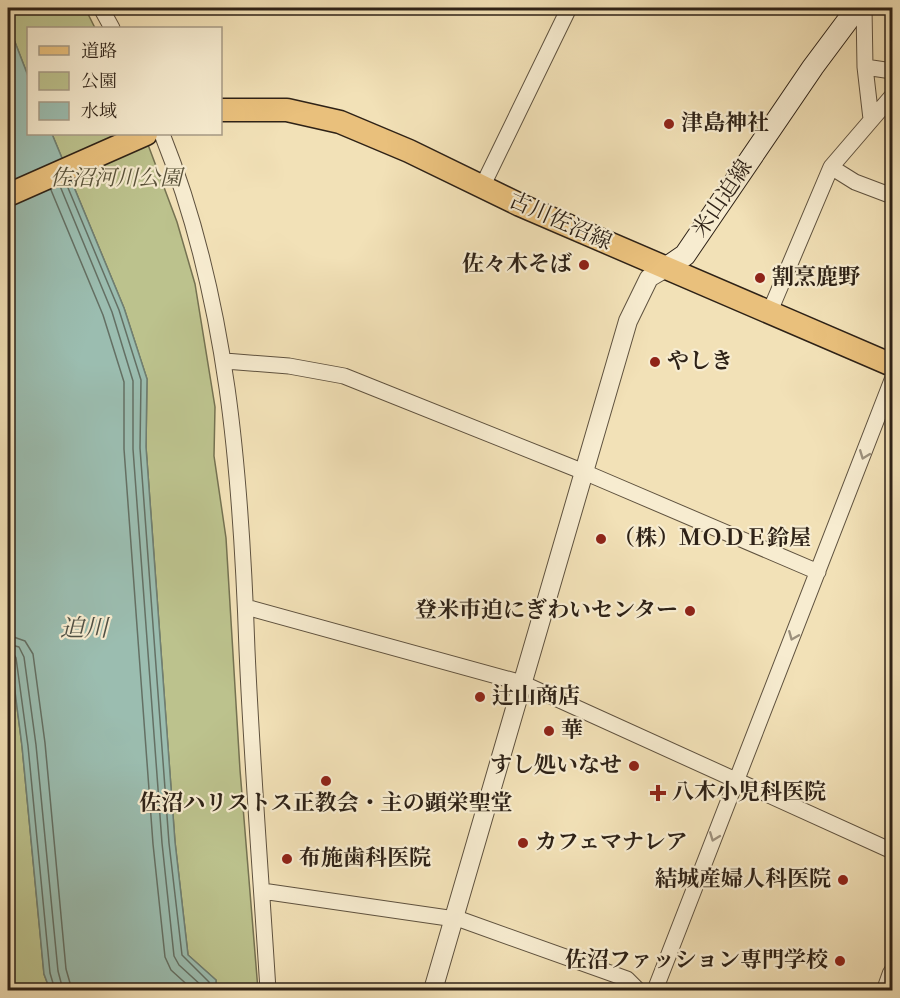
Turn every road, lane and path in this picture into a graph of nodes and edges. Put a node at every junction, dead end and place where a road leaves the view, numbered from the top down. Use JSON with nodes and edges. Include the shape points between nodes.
{"nodes":[{"id":1,"x":101,"y":8,"type":"edge"},
{"id":2,"x":569,"y":8,"type":"edge"},
{"id":3,"x":857,"y":8,"type":"edge"},
{"id":4,"x":864,"y":8,"type":"edge"},
{"id":5,"x":111,"y":27,"type":"edge"},
{"id":6,"x":865,"y":67,"type":"junction"},
{"id":7,"x":892,"y":71,"type":"edge"},
{"id":8,"x":892,"y":96,"type":"edge"},
{"id":9,"x":222,"y":110,"type":"edge"},
{"id":10,"x":871,"y":119,"type":"junction"},
{"id":11,"x":144,"y":135,"type":"edge"},
{"id":12,"x":162,"y":135,"type":"edge"},
{"id":13,"x":831,"y":167,"type":"junction"},
{"id":14,"x":482,"y":187,"type":"junction"},
{"id":15,"x":8,"y":195,"type":"edge"},
{"id":16,"x":892,"y":196,"type":"edge"},
{"id":17,"x":666,"y":268,"type":"junction"},
{"id":18,"x":770,"y":311,"type":"junction"},
{"id":19,"x":225,"y":361,"type":"junction"},
{"id":20,"x":892,"y":365,"type":"edge"},
{"id":21,"x":892,"y":380,"type":"edge"},
{"id":22,"x":584,"y":472,"type":"junction"},
{"id":23,"x":818,"y":573,"type":"junction"},
{"id":24,"x":246,"y":608,"type":"junction"},
{"id":25,"x":522,"y":683,"type":"junction"},
{"id":26,"x":736,"y":779,"type":"junction"},
{"id":27,"x":892,"y":851,"type":"edge"},
{"id":28,"x":262,"y":891,"type":"junction"},
{"id":29,"x":454,"y":920,"type":"junction"},
{"id":30,"x":892,"y":974,"type":"edge"},
{"id":31,"x":268,"y":990,"type":"edge"},
{"id":32,"x":433,"y":990,"type":"edge"},
{"id":33,"x":638,"y":990,"type":"edge"},
{"id":34,"x":655,"y":990,"type":"edge"},
{"id":35,"x":886,"y":990,"type":"edge"}],
"edges":[{"from":1,"to":5,"type":"street"},
{"from":2,"to":14,"type":"street"},
{"from":3,"to":17,"type":"main road","name":"米山迫線","via":[[685,255]]},
{"from":4,"to":6,"type":"street"},
{"from":6,"to":7,"type":"street"},
{"from":6,"to":10,"type":"street"},
{"from":8,"to":10,"type":"street"},
{"from":9,"to":14,"type":"main road","name":"古川佐沼線","via":[[287,110],[340,122]]},
{"from":10,"to":13,"type":"street"},
{"from":11,"to":15,"type":"main road"},
{"from":12,"to":19,"type":"street","via":[[205,266]]},
{"from":13,"to":16,"type":"street","via":[[855,182]]},
{"from":13,"to":18,"type":"street"},
{"from":14,"to":17,"type":"main road","name":"古川佐沼線"},
{"from":17,"to":18,"type":"main road","name":"古川佐沼線"},
{"from":17,"to":22,"type":"street","via":[[650,278],[636,302]]},
{"from":18,"to":20,"type":"main road","name":"古川佐沼線"},
{"from":19,"to":22,"type":"street","via":[[289,366],[344,376]]},
{"from":19,"to":24,"type":"street"},
{"from":21,"to":23,"type":"street","one_way":true},
{"from":22,"to":23,"type":"street"},
{"from":22,"to":25,"type":"street"},
{"from":23,"to":26,"type":"street","one_way":true},
{"from":24,"to":25,"type":"street"},
{"from":24,"to":28,"type":"street"},
{"from":25,"to":26,"type":"street"},
{"from":25,"to":29,"type":"street"},
{"from":26,"to":27,"type":"street"},
{"from":26,"to":34,"type":"street","one_way":true},
{"from":28,"to":29,"type":"street"},
{"from":28,"to":31,"type":"street"},
{"from":29,"to":32,"type":"street"},
{"from":29,"to":33,"type":"street","via":[[627,980]]},
{"from":30,"to":35,"type":"street"}]}
